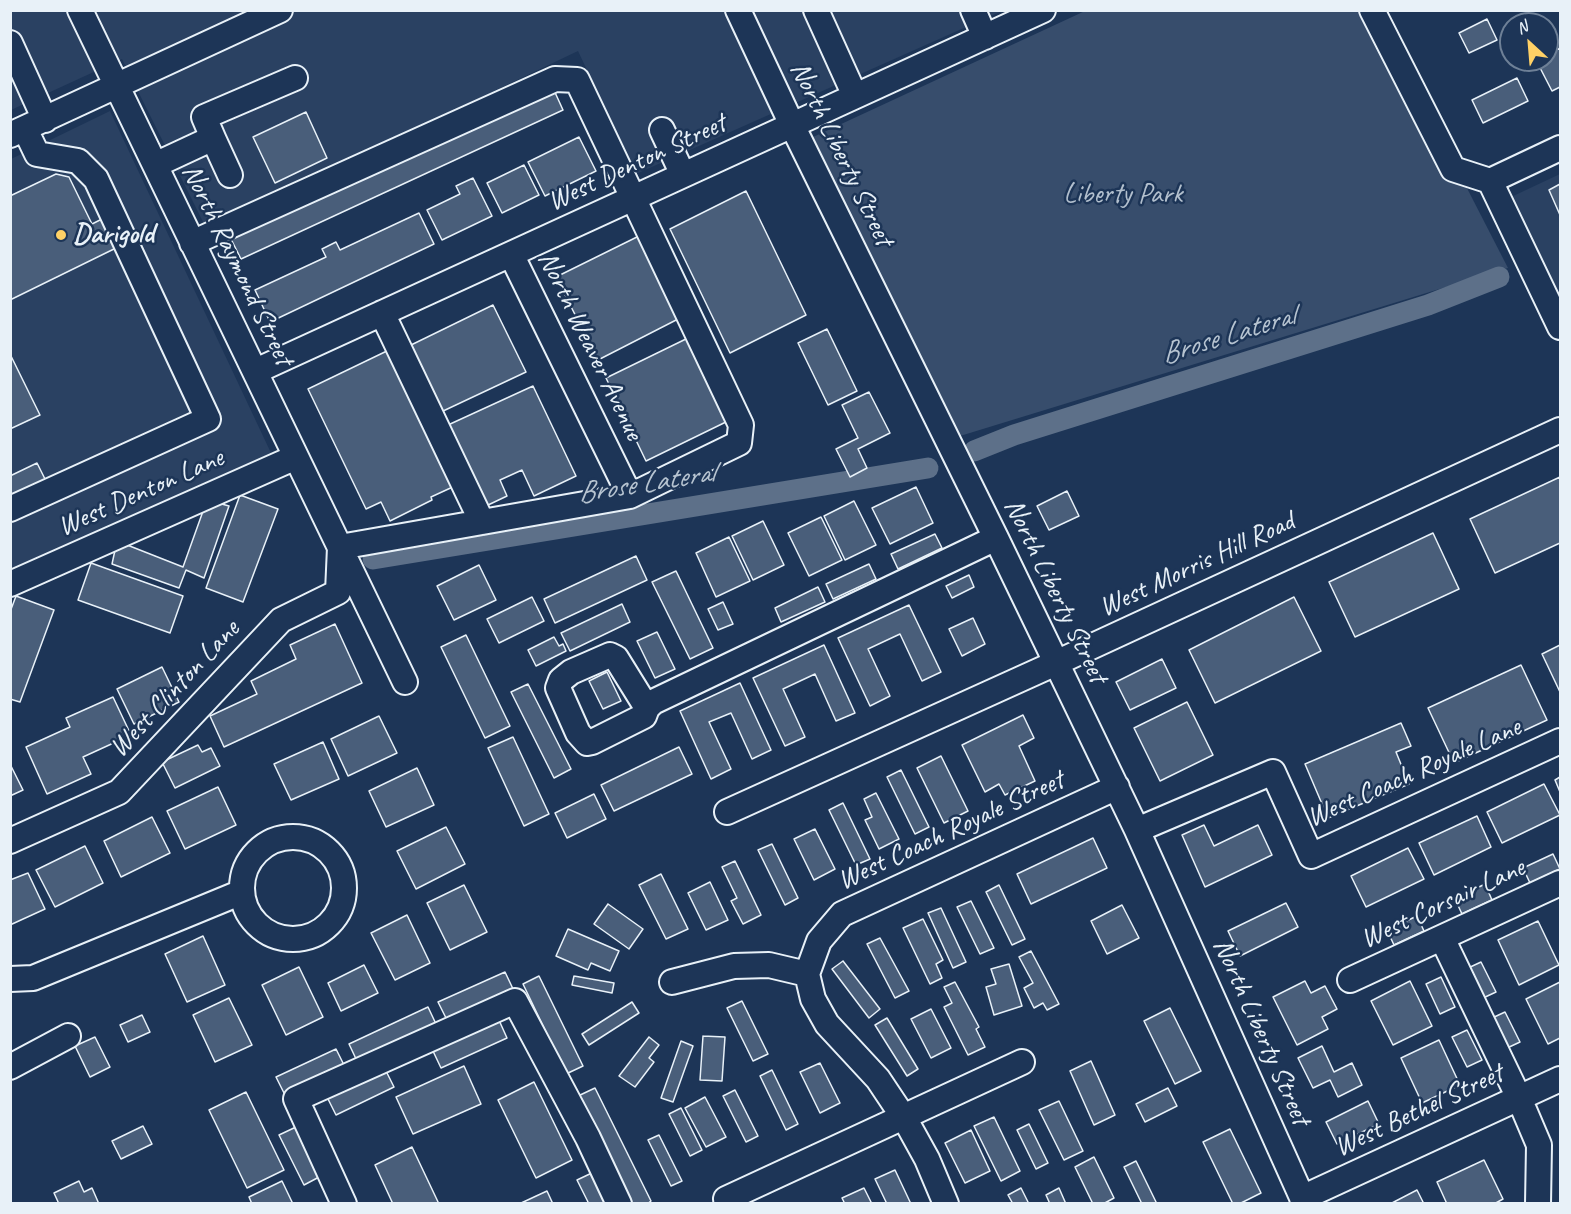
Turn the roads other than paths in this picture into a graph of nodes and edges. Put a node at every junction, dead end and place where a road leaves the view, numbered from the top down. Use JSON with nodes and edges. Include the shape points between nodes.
{"nodes":[{"id":1,"x":80,"y":10,"type":"edge"},
{"id":2,"x":280,"y":10,"type":"edge"},
{"id":3,"x":738,"y":10,"type":"edge"},
{"id":4,"x":816,"y":10,"type":"edge"},
{"id":5,"x":973,"y":10,"type":"edge"},
{"id":6,"x":1043,"y":10,"type":"edge"},
{"id":7,"x":1372,"y":10,"type":"edge"},
{"id":8,"x":985,"y":37,"type":"junction"},
{"id":9,"x":10,"y":43,"type":"edge"},
{"id":10,"x":295,"y":78,"type":"dead end"},
{"id":11,"x":117,"y":87,"type":"junction"},
{"id":12,"x":855,"y":96,"type":"junction"},
{"id":13,"x":792,"y":125,"type":"junction"},
{"id":14,"x":27,"y":128,"type":"edge"},
{"id":15,"x":662,"y":130,"type":"dead end"},
{"id":16,"x":213,"y":138,"type":"junction"},
{"id":17,"x":1560,"y":148,"type":"edge"},
{"id":18,"x":155,"y":165,"type":"junction"},
{"id":19,"x":230,"y":175,"type":"dead end"},
{"id":20,"x":683,"y":175,"type":"junction"},
{"id":21,"x":1490,"y":181,"type":"junction"},
{"id":22,"x":633,"y":198,"type":"junction"},
{"id":23,"x":192,"y":243,"type":"junction"},
{"id":24,"x":511,"y":254,"type":"junction"},
{"id":25,"x":382,"y":313,"type":"junction"},
{"id":26,"x":1558,"y":318,"type":"edge"},
{"id":27,"x":256,"y":371,"type":"junction"},
{"id":28,"x":1560,"y":430,"type":"edge"},
{"id":29,"x":296,"y":457,"type":"junction"},
{"id":30,"x":630,"y":496,"type":"junction"},
{"id":31,"x":10,"y":509,"type":"edge"},
{"id":32,"x":482,"y":522,"type":"junction"},
{"id":33,"x":996,"y":538,"type":"junction"},
{"id":34,"x":340,"y":547,"type":"junction"},
{"id":35,"x":10,"y":584,"type":"edge"},
{"id":36,"x":1056,"y":663,"type":"junction"},
{"id":37,"x":405,"y":682,"type":"dead end"},
{"id":38,"x":647,"y":708,"type":"dead end"},
{"id":39,"x":1560,"y":741,"type":"edge"},
{"id":40,"x":1117,"y":787,"type":"junction"},
{"id":41,"x":727,"y":812,"type":"dead end"},
{"id":42,"x":1137,"y":830,"type":"junction"},
{"id":43,"x":10,"y":841,"type":"edge"},
{"id":44,"x":1560,"y":883,"type":"edge"},
{"id":45,"x":242,"y":892,"type":"junction"},
{"id":46,"x":1442,"y":938,"type":"junction"},
{"id":47,"x":807,"y":974,"type":"junction"},
{"id":48,"x":10,"y":979,"type":"edge"},
{"id":49,"x":1350,"y":980,"type":"dead end"},
{"id":50,"x":672,"y":982,"type":"dead end"},
{"id":51,"x":68,"y":1036,"type":"dead end"},
{"id":52,"x":1023,"y":1062,"type":"dead end"},
{"id":53,"x":10,"y":1067,"type":"edge"},
{"id":54,"x":1560,"y":1079,"type":"edge"},
{"id":55,"x":1519,"y":1098,"type":"junction"},
{"id":56,"x":903,"y":1117,"type":"junction"},
{"id":57,"x":726,"y":1198,"type":"dead end"},
{"id":58,"x":1303,"y":1201,"type":"edge"},
{"id":59,"x":344,"y":1203,"type":"edge"},
{"id":60,"x":619,"y":1203,"type":"edge"},
{"id":61,"x":946,"y":1203,"type":"edge"},
{"id":62,"x":1538,"y":1203,"type":"edge"}],
"edges":[{"from":1,"to":11,"type":"street","name":"North Raymond Street"},
{"from":2,"to":11,"type":"street"},
{"from":3,"to":13,"type":"street","name":"North Liberty Street"},
{"from":4,"to":12,"type":"street"},
{"from":5,"to":8,"type":"street"},
{"from":6,"to":8,"type":"street","name":"West Denton Street"},
{"from":7,"to":21,"type":"street","via":[[1454,169]]},
{"from":8,"to":12,"type":"street","name":"West Denton Street"},
{"from":9,"to":14,"type":"street"},
{"from":10,"to":16,"type":"street","via":[[204,117]]},
{"from":11,"to":14,"type":"street"},
{"from":11,"to":18,"type":"street","name":"North Raymond Street"},
{"from":12,"to":13,"type":"street","name":"West Denton Street"},
{"from":13,"to":20,"type":"street","name":"West Denton Street"},
{"from":13,"to":33,"type":"street","name":"North Liberty Street"},
{"from":14,"to":31,"type":"street","via":[[37,154],[78,160],[96,179],[208,419]]},
{"from":15,"to":20,"type":"street"},
{"from":16,"to":18,"type":"street"},
{"from":16,"to":19,"type":"street"},
{"from":17,"to":21,"type":"street"},
{"from":18,"to":23,"type":"street","name":"North Raymond Street"},
{"from":20,"to":22,"type":"street","name":"West Denton Street"},
{"from":21,"to":26,"type":"street"},
{"from":22,"to":23,"type":"street","via":[[577,80],[555,79]]},
{"from":22,"to":24,"type":"street","name":"West Denton Street"},
{"from":22,"to":30,"type":"street","via":[[741,425],[739,443]]},
{"from":23,"to":27,"type":"street","name":"North Raymond Street"},
{"from":24,"to":25,"type":"street","name":"West Denton Street"},
{"from":24,"to":30,"type":"street","name":"North Weaver Avenue"},
{"from":25,"to":27,"type":"street","name":"West Denton Street"},
{"from":25,"to":32,"type":"street"},
{"from":27,"to":29,"type":"street","name":"North Raymond Street"},
{"from":28,"to":36,"type":"street","name":"West Morris Hill Road"},
{"from":29,"to":34,"type":"street","name":"North Raymond Street"},
{"from":29,"to":35,"type":"street","name":"West Denton Lane"},
{"from":30,"to":32,"type":"street"},
{"from":32,"to":34,"type":"street"},
{"from":33,"to":36,"type":"street","name":"North Liberty Street"},
{"from":33,"to":38,"type":"street"},
{"from":34,"to":37,"type":"street","name":"North Raymond Street"},
{"from":34,"to":43,"type":"street","name":"West Clinton Lane","via":[[338,592],[281,620],[119,792]]},
{"from":36,"to":40,"type":"street","name":"North Liberty Street"},
{"from":36,"to":41,"type":"street","name":"West Morris Hill Road"},
{"from":39,"to":42,"type":"street","name":"West Coach Royale Lane","via":[[1311,856],[1273,772]]},
{"from":40,"to":42,"type":"street","name":"North Liberty Street"},
{"from":40,"to":47,"type":"street","name":"West Coach Royale Street","via":[[842,914],[819,941]]},
{"from":42,"to":58,"type":"street","name":"North Liberty Street"},
{"from":44,"to":46,"type":"street","name":"West Corsair Lane"},
{"from":45,"to":45,"type":"street","via":[[245,909],[268,934],[300,939],[317,934],[340,910],[345,894],[344,877],[327,849],[312,840],[278,839],[262,847],[250,860],[243,875]]},
{"from":45,"to":48,"type":"street","via":[[33,978]]},
{"from":46,"to":49,"type":"street","name":"West Corsair Lane"},
{"from":46,"to":55,"type":"street"},
{"from":47,"to":50,"type":"street","via":[[769,965],[734,966]]},
{"from":47,"to":56,"type":"street","via":[[813,999],[827,1024],[878,1080]]},
{"from":51,"to":53,"type":"street"},
{"from":52,"to":56,"type":"street"},
{"from":54,"to":55,"type":"street","name":"West Bethel Street"},
{"from":55,"to":58,"type":"street","name":"West Bethel Street"},
{"from":55,"to":62,"type":"street","via":[[1539,1145]]},
{"from":56,"to":57,"type":"street"},
{"from":56,"to":61,"type":"street"},
{"from":59,"to":60,"type":"street","via":[[296,1100],[515,1001]]}]}
